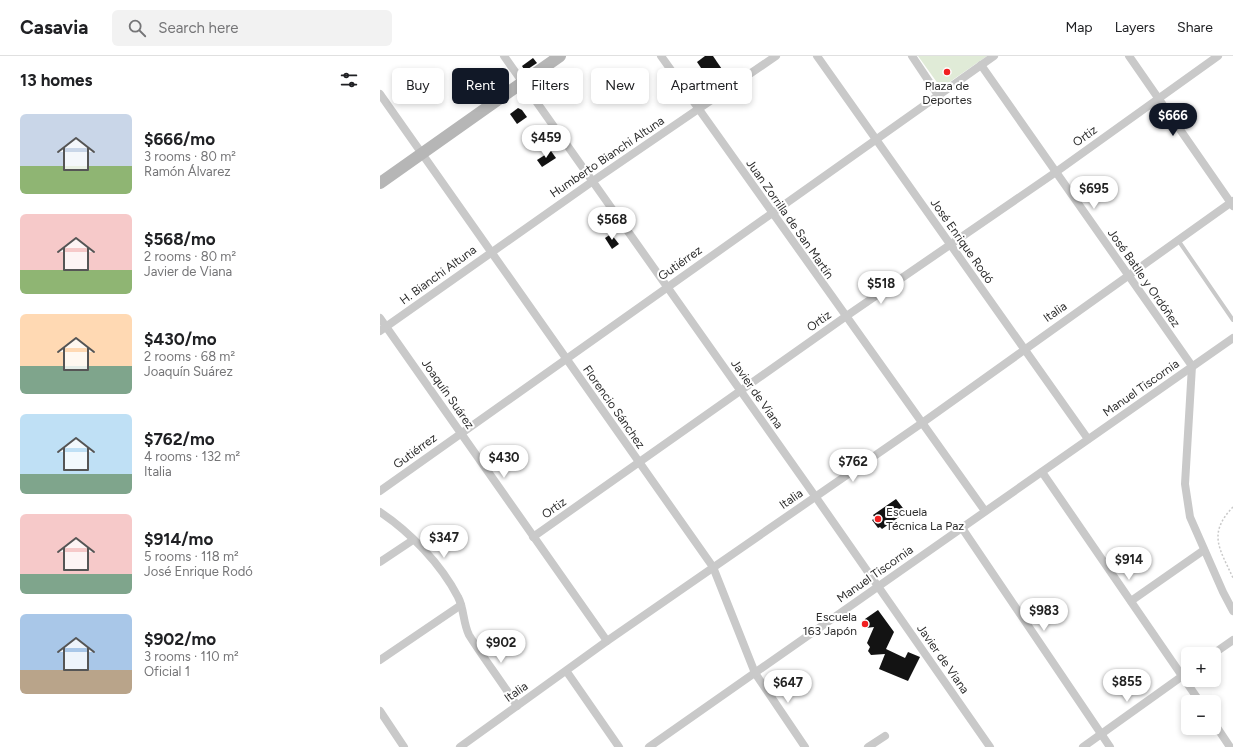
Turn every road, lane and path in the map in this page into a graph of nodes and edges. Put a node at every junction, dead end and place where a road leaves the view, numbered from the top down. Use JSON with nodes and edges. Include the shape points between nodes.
{"nodes":[{"id":1,"x":504,"y":56,"type":"edge"},
{"id":2,"x":560,"y":56,"type":"edge"},
{"id":3,"x":661,"y":56,"type":"edge"},
{"id":4,"x":776,"y":56,"type":"edge"},
{"id":5,"x":817,"y":56,"type":"edge"},
{"id":6,"x":912,"y":56,"type":"edge"},
{"id":7,"x":994,"y":56,"type":"edge"},
{"id":8,"x":1129,"y":56,"type":"edge"},
{"id":9,"x":1218,"y":56,"type":"edge"},
{"id":10,"x":981,"y":65,"type":"junction"},
{"id":11,"x":543,"y":68,"type":"edge"},
{"id":12,"x":517,"y":76,"type":"edge"},
{"id":13,"x":517,"y":87,"type":"edge"},
{"id":14,"x":380,"y":94,"type":"edge"},
{"id":15,"x":938,"y":95,"type":"junction"},
{"id":16,"x":1158,"y":98,"type":"junction"},
{"id":17,"x":537,"y":104,"type":"edge"},
{"id":18,"x":698,"y":109,"type":"junction"},
{"id":19,"x":876,"y":139,"type":"junction"},
{"id":20,"x":422,"y":154,"type":"junction"},
{"id":21,"x":1056,"y":172,"type":"junction"},
{"id":22,"x":593,"y":181,"type":"junction"},
{"id":23,"x":380,"y":183,"type":"edge"},
{"id":24,"x":1232,"y":203,"type":"edge"},
{"id":25,"x":771,"y":213,"type":"junction"},
{"id":26,"x":1178,"y":240,"type":"junction"},
{"id":27,"x":950,"y":245,"type":"junction"},
{"id":28,"x":491,"y":252,"type":"junction"},
{"id":29,"x":1127,"y":276,"type":"junction"},
{"id":30,"x":667,"y":286,"type":"junction"},
{"id":31,"x":845,"y":317,"type":"junction"},
{"id":32,"x":380,"y":318,"type":"edge"},
{"id":33,"x":1233,"y":320,"type":"edge"},
{"id":34,"x":383,"y":329,"type":"edge"},
{"id":35,"x":1233,"y":338,"type":"edge"},
{"id":36,"x":1024,"y":349,"type":"junction"},
{"id":37,"x":565,"y":358,"type":"junction"},
{"id":38,"x":1192,"y":366,"type":"junction"},
{"id":39,"x":740,"y":391,"type":"junction"},
{"id":40,"x":922,"y":423,"type":"junction"},
{"id":41,"x":460,"y":433,"type":"junction"},
{"id":42,"x":1088,"y":439,"type":"junction"},
{"id":43,"x":638,"y":463,"type":"junction"},
{"id":44,"x":1042,"y":472,"type":"junction"},
{"id":45,"x":380,"y":491,"type":"edge"},
{"id":46,"x":815,"y":496,"type":"junction"},
{"id":47,"x":1233,"y":506,"type":"edge"},
{"id":48,"x":985,"y":511,"type":"junction"},
{"id":49,"x":380,"y":512,"type":"edge"},
{"id":50,"x":962,"y":528,"type":"junction"},
{"id":51,"x":533,"y":537,"type":"junction"},
{"id":52,"x":413,"y":540,"type":"junction"},
{"id":53,"x":1204,"y":550,"type":"junction"},
{"id":54,"x":380,"y":562,"type":"edge"},
{"id":55,"x":713,"y":567,"type":"junction"},
{"id":56,"x":1233,"y":578,"type":"edge"},
{"id":57,"x":878,"y":587,"type":"junction"},
{"id":58,"x":1131,"y":601,"type":"junction"},
{"id":59,"x":461,"y":604,"type":"junction"},
{"id":60,"x":1233,"y":611,"type":"edge"},
{"id":61,"x":1233,"y":640,"type":"edge"},
{"id":62,"x":607,"y":641,"type":"junction"},
{"id":63,"x":1221,"y":648,"type":"edge"},
{"id":64,"x":380,"y":660,"type":"edge"},
{"id":65,"x":1181,"y":669,"type":"edge"},
{"id":66,"x":567,"y":672,"type":"junction"},
{"id":67,"x":755,"y":673,"type":"junction"},
{"id":68,"x":1181,"y":677,"type":"edge"},
{"id":69,"x":518,"y":706,"type":"junction"},
{"id":70,"x":380,"y":711,"type":"edge"},
{"id":71,"x":1101,"y":734,"type":"junction"},
{"id":72,"x":1221,"y":734,"type":"edge"},
{"id":73,"x":885,"y":736,"type":"dead end"},
{"id":74,"x":404,"y":747,"type":"edge"},
{"id":75,"x":460,"y":747,"type":"edge"},
{"id":76,"x":619,"y":747,"type":"edge"},
{"id":77,"x":649,"y":747,"type":"edge"},
{"id":78,"x":805,"y":747,"type":"edge"},
{"id":79,"x":868,"y":747,"type":"edge"},
{"id":80,"x":990,"y":747,"type":"edge"},
{"id":81,"x":1083,"y":747,"type":"edge"},
{"id":82,"x":1110,"y":747,"type":"edge"},
{"id":83,"x":1230,"y":747,"type":"edge"}],
"edges":[{"from":1,"to":12,"type":"street","name":"Javier de Viana"},
{"from":2,"to":11,"type":"street"},
{"from":3,"to":18,"type":"street","name":"Juan Zorrilla de San Martín"},
{"from":4,"to":18,"type":"street","name":"Humberto Bianchi Altuna"},
{"from":5,"to":19,"type":"street","name":"José Enrique Rodó"},
{"from":6,"to":15,"type":"street"},
{"from":7,"to":10,"type":"street","name":"Gutiérrez"},
{"from":8,"to":16,"type":"street"},
{"from":9,"to":16,"type":"street","name":"Ortiz"},
{"from":10,"to":15,"type":"street","name":"Gutiérrez"},
{"from":10,"to":21,"type":"street","name":"José Batlle y Ordóñez"},
{"from":13,"to":20,"type":"street"},
{"from":14,"to":20,"type":"street","name":"Florencio Sánchez"},
{"from":15,"to":19,"type":"street","name":"Gutiérrez"},
{"from":16,"to":21,"type":"street","name":"Ortiz"},
{"from":16,"to":24,"type":"street"},
{"from":17,"to":22,"type":"street","name":"Javier de Viana"},
{"from":18,"to":22,"type":"street","name":"Humberto Bianchi Altuna"},
{"from":18,"to":25,"type":"street","name":"Juan Zorrilla de San Martín"},
{"from":19,"to":25,"type":"street","name":"Gutiérrez"},
{"from":19,"to":27,"type":"street","name":"José Enrique Rodó"},
{"from":20,"to":23,"type":"street"},
{"from":20,"to":28,"type":"street","name":"Florencio Sánchez"},
{"from":21,"to":27,"type":"street","name":"Ortiz"},
{"from":21,"to":29,"type":"street","name":"José Batlle y Ordóñez"},
{"from":22,"to":28,"type":"street","name":"Humberto Bianchi Altuna"},
{"from":22,"to":30,"type":"street","name":"Javier de Viana"},
{"from":24,"to":26,"type":"street","name":"Italia"},
{"from":25,"to":30,"type":"street","name":"Gutiérrez"},
{"from":25,"to":31,"type":"street","name":"Juan Zorrilla de San Martín"},
{"from":26,"to":29,"type":"street","name":"Italia"},
{"from":26,"to":33,"type":"lane"},
{"from":27,"to":31,"type":"street","name":"Ortiz"},
{"from":27,"to":36,"type":"street","name":"José Enrique Rodó"},
{"from":28,"to":34,"type":"street","name":"H. Bianchi Altuna"},
{"from":28,"to":37,"type":"street","name":"Florencio Sánchez"},
{"from":29,"to":36,"type":"street","name":"Italia"},
{"from":29,"to":38,"type":"street","name":"José Batlle y Ordóñez"},
{"from":30,"to":37,"type":"street","name":"Gutiérrez"},
{"from":30,"to":39,"type":"street","name":"Javier de Viana"},
{"from":31,"to":39,"type":"street","name":"Ortiz"},
{"from":31,"to":40,"type":"street","name":"Juan Zorrilla de San Martín"},
{"from":32,"to":34,"type":"street","name":"Joaquín Suárez"},
{"from":34,"to":41,"type":"street","name":"Joaquín Suárez"},
{"from":35,"to":38,"type":"street","name":"Manuel Tiscornia"},
{"from":36,"to":40,"type":"street","name":"Italia"},
{"from":36,"to":42,"type":"street","name":"José Enrique Rodó"},
{"from":37,"to":41,"type":"street","name":"Gutiérrez"},
{"from":37,"to":43,"type":"street","name":"Florencio Sánchez"},
{"from":38,"to":42,"type":"street","name":"Manuel Tiscornia"},
{"from":38,"to":53,"type":"street","via":[[1185,484],[1190,517]]},
{"from":39,"to":43,"type":"street","name":"Ortiz"},
{"from":39,"to":46,"type":"street","name":"Javier de Viana"},
{"from":40,"to":46,"type":"street","name":"Italia"},
{"from":40,"to":48,"type":"street","name":"Juan Zorrilla de San Martín"},
{"from":41,"to":45,"type":"street","name":"Gutiérrez"},
{"from":41,"to":51,"type":"street","name":"Joaquín Suárez"},
{"from":42,"to":44,"type":"street","name":"Manuel Tiscornia"},
{"from":43,"to":51,"type":"street","name":"Ortiz"},
{"from":43,"to":55,"type":"street","name":"Florencio Sánchez"},
{"from":44,"to":48,"type":"street","name":"Manuel Tiscornia"},
{"from":44,"to":58,"type":"street"},
{"from":46,"to":55,"type":"street","name":"Italia"},
{"from":46,"to":57,"type":"street","name":"Javier de Viana"},
{"from":47,"to":56,"type":"path","via":[[1218,530],[1217,541]]},
{"from":48,"to":50,"type":"street","name":"Manuel Tiscornia"},
{"from":49,"to":52,"type":"street","via":[[395,522]]},
{"from":50,"to":57,"type":"street","name":"Manuel Tiscornia"},
{"from":50,"to":71,"type":"street"},
{"from":51,"to":62,"type":"street","name":"Joaquín Suárez"},
{"from":52,"to":54,"type":"street"},
{"from":52,"to":59,"type":"street","via":[[449,582]]},
{"from":53,"to":58,"type":"street"},
{"from":53,"to":60,"type":"street"},
{"from":55,"to":62,"type":"street","name":"Italia"},
{"from":55,"to":67,"type":"street","name":"Florencio Sánchez"},
{"from":57,"to":67,"type":"street","name":"Manuel Tiscornia"},
{"from":57,"to":80,"type":"street","name":"Javier de Viana"},
{"from":58,"to":65,"type":"street"},
{"from":59,"to":64,"type":"street"},
{"from":59,"to":69,"type":"street","via":[[468,633]]},
{"from":61,"to":63,"type":"street"},
{"from":62,"to":66,"type":"street","name":"Italia"},
{"from":66,"to":69,"type":"street","name":"Italia"},
{"from":66,"to":76,"type":"street"},
{"from":67,"to":77,"type":"street","name":"Manuel Tiscornia"},
{"from":67,"to":78,"type":"street","name":"Florencio Sánchez"},
{"from":68,"to":71,"type":"street"},
{"from":69,"to":75,"type":"street","name":"Italia"},
{"from":70,"to":74,"type":"street"},
{"from":71,"to":81,"type":"street"},
{"from":71,"to":82,"type":"street"},
{"from":72,"to":83,"type":"street"},
{"from":73,"to":79,"type":"street"}]}
